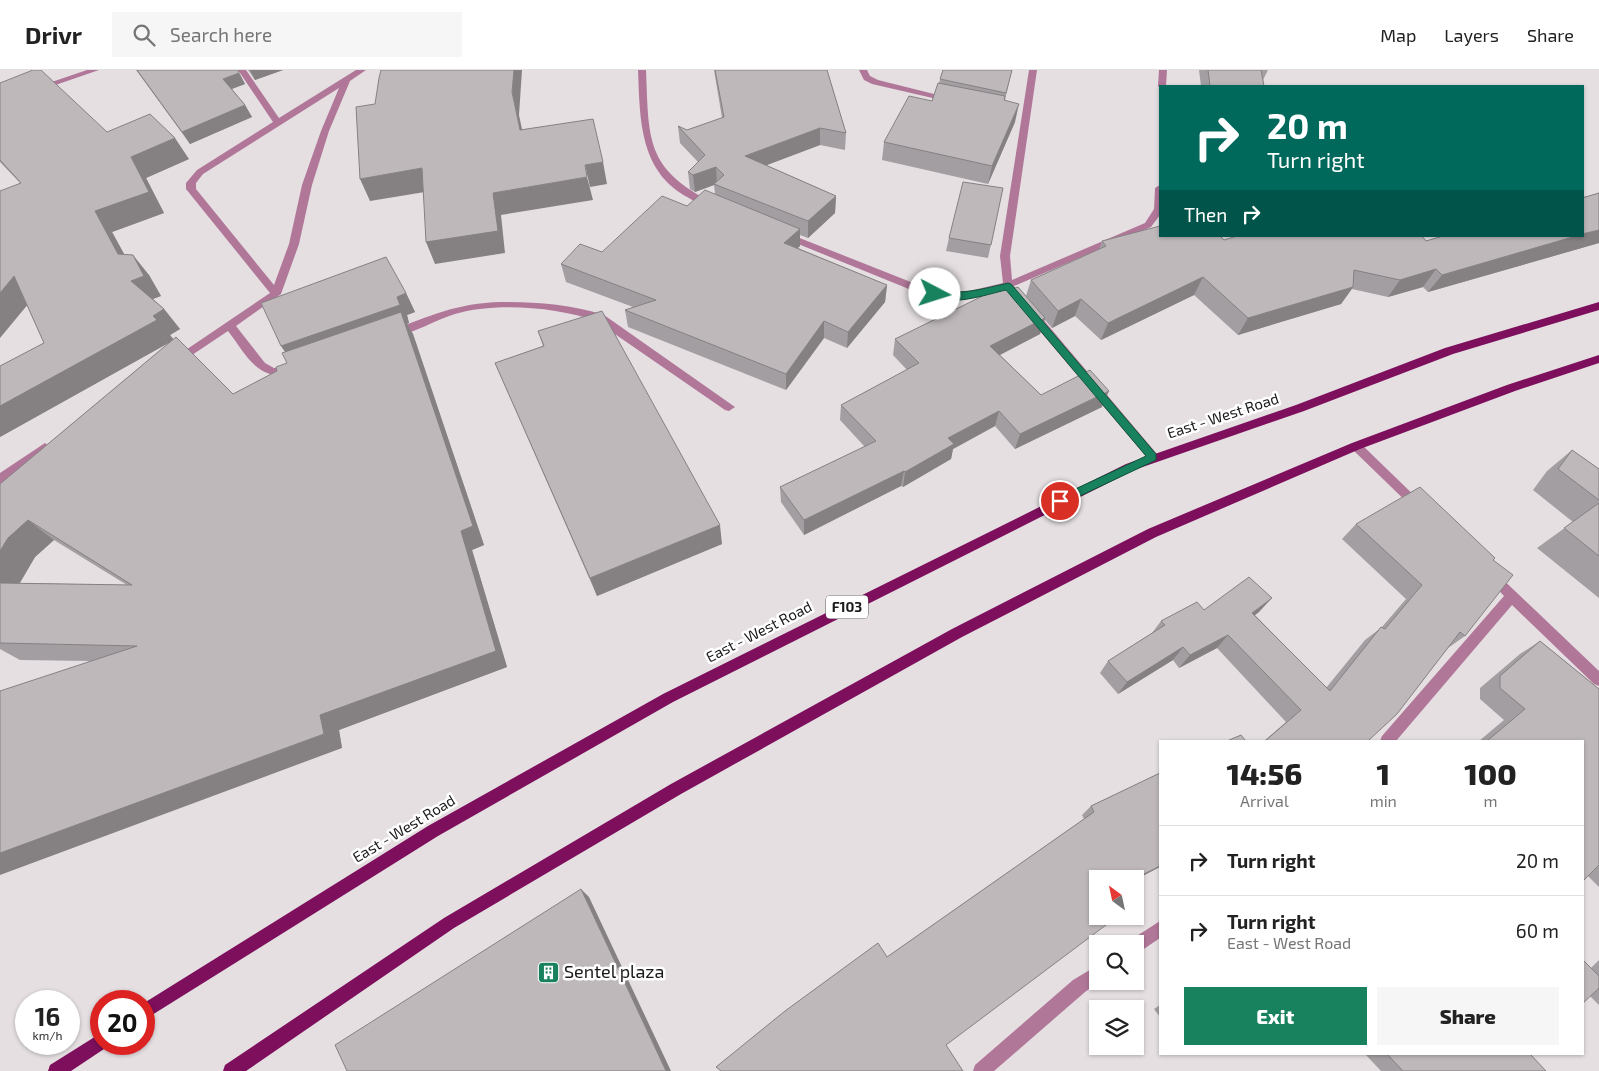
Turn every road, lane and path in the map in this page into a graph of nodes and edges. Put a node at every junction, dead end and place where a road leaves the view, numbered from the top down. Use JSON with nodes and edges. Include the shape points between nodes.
{"nodes":[{"id":1,"x":95,"y":70,"type":"edge"},
{"id":2,"x":242,"y":70,"type":"edge"},
{"id":3,"x":362,"y":70,"type":"edge"},
{"id":4,"x":642,"y":70,"type":"edge"},
{"id":5,"x":864,"y":70,"type":"edge"},
{"id":6,"x":1033,"y":70,"type":"edge"},
{"id":7,"x":1163,"y":70,"type":"edge"},
{"id":8,"x":347,"y":79,"type":"junction"},
{"id":9,"x":1162,"y":85,"type":"edge"},
{"id":10,"x":28,"y":91,"type":"edge"},
{"id":11,"x":961,"y":102,"type":"edge"},
{"id":12,"x":277,"y":122,"type":"junction"},
{"id":13,"x":720,"y":210,"type":"edge"},
{"id":14,"x":1159,"y":210,"type":"edge"},
{"id":15,"x":774,"y":231,"type":"edge"},
{"id":16,"x":1008,"y":286,"type":"junction"},
{"id":17,"x":276,"y":294,"type":"junction"},
{"id":18,"x":1599,"y":306,"type":"edge"},
{"id":19,"x":229,"y":324,"type":"junction"},
{"id":20,"x":386,"y":337,"type":"edge"},
{"id":21,"x":1599,"y":358,"type":"edge"},
{"id":22,"x":163,"y":368,"type":"edge"},
{"id":23,"x":304,"y":368,"type":"edge"},
{"id":24,"x":729,"y":407,"type":"dead end"},
{"id":25,"x":57,"y":440,"type":"edge"},
{"id":26,"x":1356,"y":446,"type":"junction"},
{"id":27,"x":1153,"y":457,"type":"junction"},
{"id":28,"x":0,"y":480,"type":"edge"},
{"id":29,"x":1427,"y":514,"type":"edge"},
{"id":30,"x":1484,"y":569,"type":"edge"},
{"id":31,"x":1512,"y":596,"type":"junction"},
{"id":32,"x":1599,"y":680,"type":"edge"},
{"id":33,"x":1389,"y":740,"type":"edge"},
{"id":34,"x":1159,"y":930,"type":"edge"},
{"id":35,"x":1144,"y":941,"type":"edge"},
{"id":36,"x":1089,"y":980,"type":"edge"},
{"id":37,"x":155,"y":1005,"type":"edge"},
{"id":38,"x":90,"y":1048,"type":"edge"},
{"id":39,"x":56,"y":1071,"type":"edge"},
{"id":40,"x":231,"y":1071,"type":"edge"},
{"id":41,"x":981,"y":1071,"type":"edge"}],
"edges":[{"from":1,"to":10,"type":"street"},
{"from":2,"to":12,"type":"street"},
{"from":3,"to":8,"type":"street"},
{"from":4,"to":13,"type":"street","via":[[645,128],[648,147],[657,165],[688,196]]},
{"from":5,"to":11,"type":"street","via":[[867,78],[881,84]]},
{"from":6,"to":16,"type":"street","via":[[1022,114],[1005,256]]},
{"from":7,"to":9,"type":"street"},
{"from":8,"to":12,"type":"street"},
{"from":8,"to":17,"type":"street","via":[[307,185],[294,244]]},
{"from":12,"to":17,"type":"street","via":[[200,172],[191,183],[192,189]]},
{"from":14,"to":16,"type":"street","via":[[1148,225]]},
{"from":15,"to":16,"type":"street","via":[[935,294],[968,296]]},
{"from":16,"to":27,"type":"street"},
{"from":17,"to":19,"type":"street"},
{"from":18,"to":27,"type":"main road","name":"East - West Road","number":"F103","via":[[1449,351],[1300,408]]},
{"from":19,"to":22,"type":"street"},
{"from":19,"to":23,"type":"street","via":[[261,366],[272,372]]},
{"from":20,"to":24,"type":"street","via":[[470,308],[508,306],[579,311],[600,318]]},
{"from":21,"to":26,"type":"main road"},
{"from":25,"to":28,"type":"street"},
{"from":26,"to":29,"type":"street"},
{"from":26,"to":40,"type":"main road","via":[[1152,533],[957,632],[676,789],[449,922]]},
{"from":27,"to":37,"type":"main road","name":"East - West Road","number":"F103","via":[[668,698],[433,831]]},
{"from":30,"to":31,"type":"street"},
{"from":31,"to":32,"type":"street"},
{"from":31,"to":33,"type":"street"},
{"from":34,"to":35,"type":"street"},
{"from":36,"to":41,"type":"street"},
{"from":38,"to":39,"type":"main road"}]}
